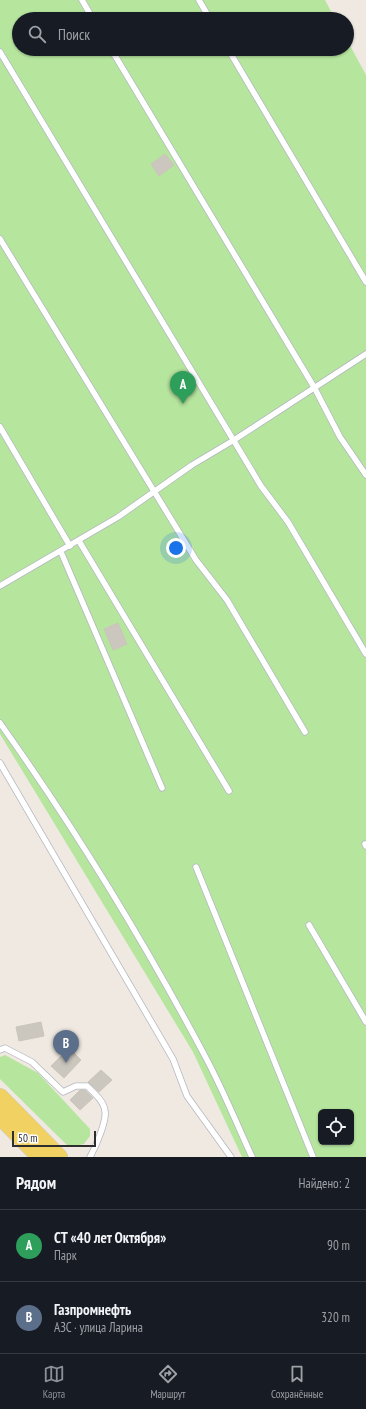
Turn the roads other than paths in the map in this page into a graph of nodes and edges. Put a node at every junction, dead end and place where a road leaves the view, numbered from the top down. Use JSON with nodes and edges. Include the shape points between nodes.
{"nodes":[{"id":1,"x":82,"y":0,"type":"edge"},
{"id":2,"x":199,"y":0,"type":"edge"},
{"id":3,"x":89,"y":12,"type":"edge"},
{"id":4,"x":206,"y":12,"type":"edge"},
{"id":5,"x":0,"y":52,"type":"edge"},
{"id":6,"x":115,"y":56,"type":"edge"},
{"id":7,"x":232,"y":56,"type":"edge"},
{"id":8,"x":0,"y":238,"type":"edge"},
{"id":9,"x":366,"y":282,"type":"edge"},
{"id":10,"x":366,"y":354,"type":"edge"},
{"id":11,"x":314,"y":387,"type":"junction"},
{"id":12,"x":0,"y":427,"type":"edge"},
{"id":13,"x":234,"y":440,"type":"junction"},
{"id":14,"x":366,"y":475,"type":"edge"},
{"id":15,"x":155,"y":492,"type":"junction"},
{"id":16,"x":79,"y":541,"type":"junction"},
{"id":17,"x":70,"y":546,"type":"junction"},
{"id":18,"x":61,"y":552,"type":"junction"},
{"id":19,"x":0,"y":586,"type":"edge"},
{"id":20,"x":366,"y":654,"type":"edge"},
{"id":21,"x":0,"y":723,"type":"edge"},
{"id":22,"x":305,"y":732,"type":"dead end"},
{"id":23,"x":0,"y":763,"type":"edge"},
{"id":24,"x":162,"y":788,"type":"dead end"},
{"id":25,"x":230,"y":791,"type":"dead end"},
{"id":26,"x":196,"y":867,"type":"dead end"},
{"id":27,"x":309,"y":925,"type":"dead end"},
{"id":28,"x":366,"y":1022,"type":"edge"},
{"id":29,"x":0,"y":1050,"type":"edge"},
{"id":30,"x":0,"y":1097,"type":"edge"},
{"id":31,"x":0,"y":1116,"type":"edge"},
{"id":32,"x":40,"y":1157,"type":"edge"},
{"id":33,"x":59,"y":1157,"type":"edge"},
{"id":34,"x":90,"y":1157,"type":"edge"},
{"id":35,"x":231,"y":1157,"type":"edge"},
{"id":36,"x":252,"y":1157,"type":"edge"},
{"id":37,"x":313,"y":1157,"type":"edge"}],
"edges":[{"from":1,"to":3,"type":"lane"},
{"from":2,"to":4,"type":"lane"},
{"from":5,"to":13,"type":"lane"},
{"from":6,"to":11,"type":"lane"},
{"from":7,"to":9,"type":"lane"},
{"from":8,"to":15,"type":"lane"},
{"from":10,"to":11,"type":"lane"},
{"from":11,"to":13,"type":"lane"},
{"from":11,"to":14,"type":"lane","via":[[340,437]]},
{"from":12,"to":17,"type":"lane"},
{"from":13,"to":15,"type":"lane","via":[[192,465]]},
{"from":13,"to":20,"type":"lane","via":[[261,486],[288,522]]},
{"from":15,"to":16,"type":"lane"},
{"from":15,"to":22,"type":"lane","via":[[196,560],[227,600]]},
{"from":16,"to":17,"type":"lane"},
{"from":16,"to":25,"type":"lane"},
{"from":17,"to":18,"type":"lane"},
{"from":18,"to":19,"type":"lane"},
{"from":18,"to":24,"type":"lane"},
{"from":21,"to":36,"type":"lane","via":[[45,786],[159,972],[207,1060]]},
{"from":23,"to":35,"type":"lane","via":[[173,1059],[187,1096]]},
{"from":26,"to":37,"type":"lane"},
{"from":27,"to":28,"type":"lane"},
{"from":29,"to":34,"type":"lane","via":[[5,1048],[32,1062],[63,1092],[76,1086],[87,1086],[98,1096],[106,1112],[98,1141]]},
{"from":30,"to":33,"type":"main road"},
{"from":31,"to":32,"type":"main road"}]}
